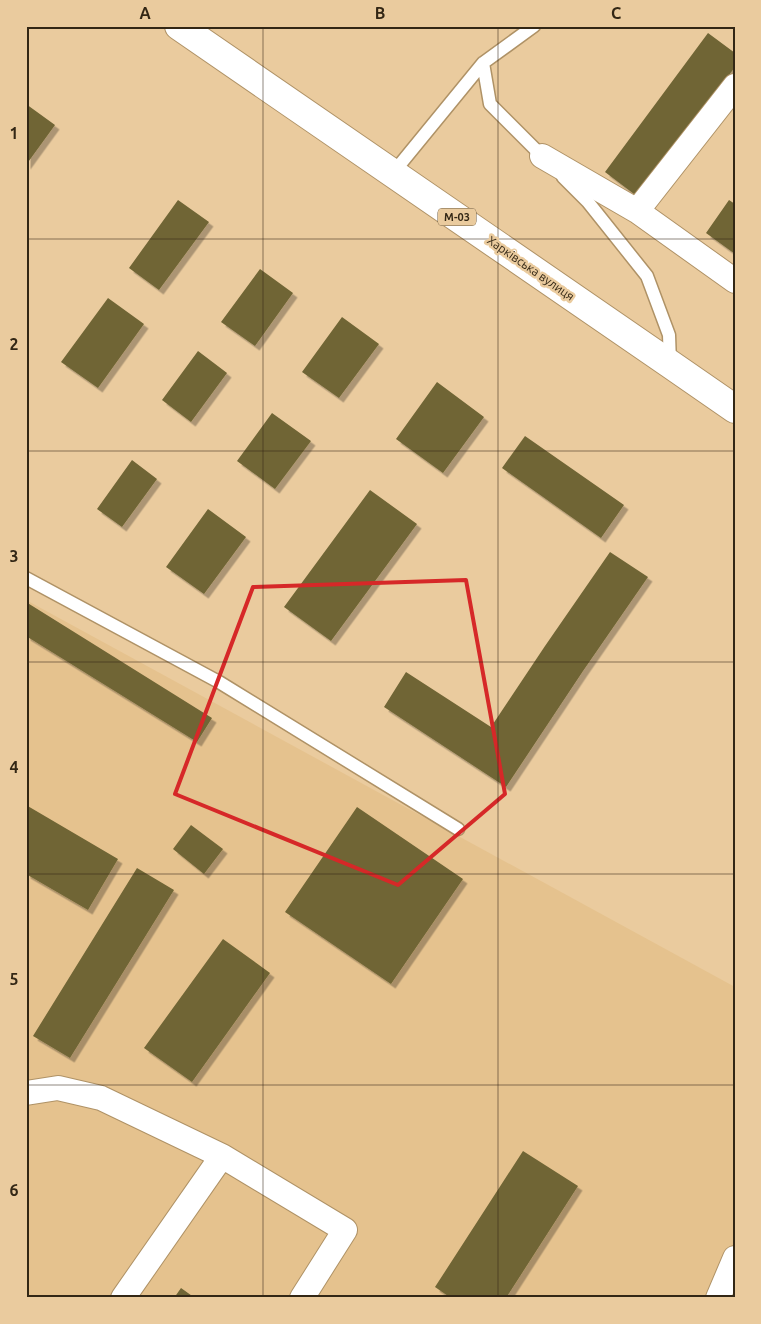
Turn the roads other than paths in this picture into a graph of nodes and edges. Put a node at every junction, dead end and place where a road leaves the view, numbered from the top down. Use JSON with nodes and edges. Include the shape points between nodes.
{"nodes":[{"id":1,"x":179,"y":26,"type":"edge"},
{"id":2,"x":534,"y":26,"type":"edge"},
{"id":3,"x":482,"y":63,"type":"junction"},
{"id":4,"x":735,"y":86,"type":"edge"},
{"id":5,"x":542,"y":156,"type":"junction"},
{"id":6,"x":393,"y":173,"type":"junction"},
{"id":7,"x":637,"y":211,"type":"junction"},
{"id":8,"x":735,"y":281,"type":"edge"},
{"id":9,"x":670,"y":364,"type":"junction"},
{"id":10,"x":735,"y":410,"type":"edge"},
{"id":11,"x":26,"y":578,"type":"edge"},
{"id":12,"x":458,"y":829,"type":"dead end"},
{"id":13,"x":26,"y":1093,"type":"edge"},
{"id":14,"x":222,"y":1156,"type":"junction"},
{"id":15,"x":735,"y":1258,"type":"edge"},
{"id":16,"x":123,"y":1298,"type":"edge"},
{"id":17,"x":302,"y":1298,"type":"edge"},
{"id":18,"x":718,"y":1298,"type":"edge"}],
"edges":[{"from":1,"to":6,"type":"highway","name":"Харківська вулиця","number":"М-03"},
{"from":2,"to":3,"type":"lane"},
{"from":3,"to":5,"type":"lane","via":[[490,104]]},
{"from":3,"to":6,"type":"lane"},
{"from":4,"to":7,"type":"street"},
{"from":5,"to":7,"type":"street"},
{"from":5,"to":9,"type":"lane","via":[[588,202],[647,276],[669,335]]},
{"from":6,"to":9,"type":"highway","name":"Харківська вулиця","number":"М-03"},
{"from":7,"to":8,"type":"street"},
{"from":9,"to":10,"type":"highway","name":"Харківська вулиця","number":"М-03"},
{"from":11,"to":12,"type":"lane","via":[[219,682]]},
{"from":13,"to":14,"type":"street","via":[[58,1088],[101,1098]]},
{"from":14,"to":16,"type":"street"},
{"from":14,"to":17,"type":"street","via":[[345,1230]]},
{"from":15,"to":18,"type":"street"}]}
